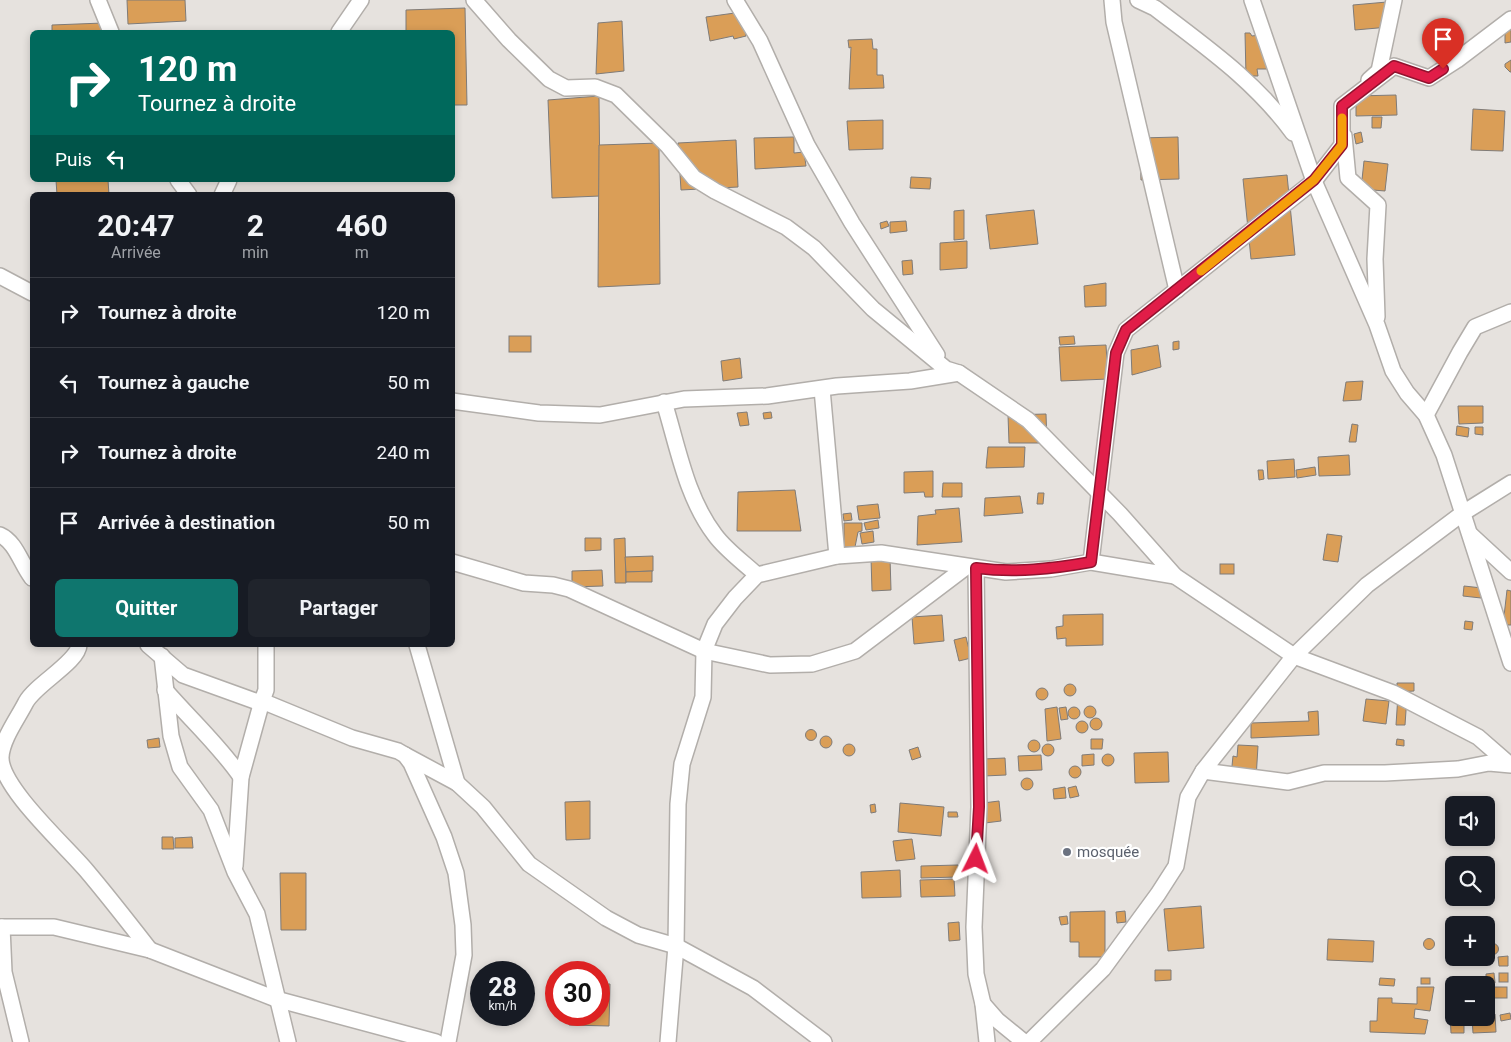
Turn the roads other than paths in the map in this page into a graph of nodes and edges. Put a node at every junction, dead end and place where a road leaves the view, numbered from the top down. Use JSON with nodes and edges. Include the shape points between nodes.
{"nodes":[{"id":1,"x":98,"y":0,"type":"edge"},
{"id":2,"x":361,"y":0,"type":"edge"},
{"id":3,"x":474,"y":0,"type":"edge"},
{"id":4,"x":735,"y":0,"type":"edge"},
{"id":5,"x":1112,"y":0,"type":"edge"},
{"id":6,"x":1138,"y":0,"type":"edge"},
{"id":7,"x":1252,"y":0,"type":"edge"},
{"id":8,"x":1394,"y":0,"type":"edge"},
{"id":9,"x":1511,"y":18,"type":"edge"},
{"id":10,"x":111,"y":30,"type":"edge"},
{"id":11,"x":340,"y":30,"type":"edge"},
{"id":12,"x":1342,"y":106,"type":"junction"},
{"id":13,"x":1302,"y":147,"type":"junction"},
{"id":14,"x":1314,"y":180,"type":"junction"},
{"id":15,"x":0,"y":276,"type":"edge"},
{"id":16,"x":1177,"y":290,"type":"junction"},
{"id":17,"x":30,"y":292,"type":"edge"},
{"id":18,"x":1511,"y":312,"type":"edge"},
{"id":19,"x":1377,"y":325,"type":"junction"},
{"id":20,"x":952,"y":371,"type":"junction"},
{"id":21,"x":822,"y":389,"type":"junction"},
{"id":22,"x":455,"y":401,"type":"edge"},
{"id":23,"x":664,"y":402,"type":"junction"},
{"id":24,"x":1426,"y":415,"type":"junction"},
{"id":25,"x":1511,"y":483,"type":"edge"},
{"id":26,"x":1098,"y":492,"type":"junction"},
{"id":27,"x":1463,"y":513,"type":"junction"},
{"id":28,"x":1470,"y":534,"type":"junction"},
{"id":29,"x":0,"y":535,"type":"edge"},
{"id":30,"x":837,"y":556,"type":"junction"},
{"id":31,"x":1091,"y":562,"type":"junction"},
{"id":32,"x":455,"y":563,"type":"edge"},
{"id":33,"x":971,"y":568,"type":"junction"},
{"id":34,"x":1511,"y":572,"type":"edge"},
{"id":35,"x":757,"y":575,"type":"junction"},
{"id":36,"x":30,"y":576,"type":"edge"},
{"id":37,"x":1175,"y":576,"type":"junction"},
{"id":38,"x":79,"y":647,"type":"edge"},
{"id":39,"x":151,"y":647,"type":"edge"},
{"id":40,"x":266,"y":647,"type":"edge"},
{"id":41,"x":418,"y":647,"type":"edge"},
{"id":42,"x":704,"y":651,"type":"junction"},
{"id":43,"x":162,"y":656,"type":"junction"},
{"id":44,"x":1294,"y":656,"type":"junction"},
{"id":45,"x":1511,"y":663,"type":"edge"},
{"id":46,"x":165,"y":690,"type":"junction"},
{"id":47,"x":262,"y":700,"type":"junction"},
{"id":48,"x":405,"y":755,"type":"junction"},
{"id":49,"x":1510,"y":764,"type":"edge"},
{"id":50,"x":1203,"y":771,"type":"junction"},
{"id":51,"x":242,"y":778,"type":"junction"},
{"id":52,"x":457,"y":782,"type":"junction"},
{"id":53,"x":235,"y":872,"type":"junction"},
{"id":54,"x":1,"y":927,"type":"edge"},
{"id":55,"x":676,"y":946,"type":"junction"},
{"id":56,"x":150,"y":950,"type":"junction"},
{"id":57,"x":276,"y":999,"type":"junction"},
{"id":58,"x":983,"y":1004,"type":"junction"},
{"id":59,"x":21,"y":1042,"type":"edge"},
{"id":60,"x":288,"y":1042,"type":"edge"},
{"id":61,"x":436,"y":1042,"type":"edge"},
{"id":62,"x":448,"y":1042,"type":"edge"},
{"id":63,"x":668,"y":1042,"type":"edge"},
{"id":64,"x":824,"y":1042,"type":"edge"},
{"id":65,"x":987,"y":1042,"type":"edge"},
{"id":66,"x":1024,"y":1042,"type":"edge"},
{"id":67,"x":1030,"y":1042,"type":"edge"}],
"edges":[{"from":1,"to":10,"type":"street"},
{"from":2,"to":11,"type":"street"},
{"from":3,"to":20,"type":"street","via":[[549,79],[566,88],[595,87],[616,95],[668,146],[694,178],[786,227],[814,248],[873,310]]},
{"from":4,"to":20,"type":"street","via":[[760,41],[807,145],[852,223]]},
{"from":5,"to":16,"type":"street","via":[[1114,22]]},
{"from":6,"to":13,"type":"street","via":[[1156,8],[1251,84],[1276,110]]},
{"from":7,"to":13,"type":"street"},
{"from":8,"to":12,"type":"street","via":[[1379,71]]},
{"from":9,"to":12,"type":"street","via":[[1429,78],[1394,66]]},
{"from":12,"to":14,"type":"street","via":[[1342,145]]},
{"from":12,"to":19,"type":"street","via":[[1348,178],[1378,205],[1375,258]]},
{"from":13,"to":14,"type":"street"},
{"from":14,"to":16,"type":"street"},
{"from":14,"to":19,"type":"street"},
{"from":15,"to":17,"type":"street"},
{"from":16,"to":26,"type":"street","via":[[1126,330],[1116,353]]},
{"from":18,"to":24,"type":"street","via":[[1475,328]]},
{"from":19,"to":24,"type":"street","via":[[1393,371]]},
{"from":20,"to":21,"type":"street","via":[[910,381]]},
{"from":20,"to":26,"type":"street","via":[[1028,420]]},
{"from":21,"to":23,"type":"street"},
{"from":21,"to":30,"type":"street"},
{"from":22,"to":23,"type":"street","via":[[574,416],[600,415]]},
{"from":23,"to":35,"type":"street","via":[[688,490],[715,535]]},
{"from":24,"to":27,"type":"street","via":[[1444,454]]},
{"from":25,"to":27,"type":"street"},
{"from":26,"to":31,"type":"street"},
{"from":26,"to":37,"type":"street"},
{"from":27,"to":28,"type":"street"},
{"from":27,"to":44,"type":"street","via":[[1366,585]]},
{"from":28,"to":34,"type":"street"},
{"from":28,"to":45,"type":"street"},
{"from":29,"to":36,"type":"street","via":[[12,543]]},
{"from":30,"to":33,"type":"street","via":[[882,553]]},
{"from":30,"to":35,"type":"street"},
{"from":31,"to":33,"type":"street","via":[[1006,572]]},
{"from":31,"to":37,"type":"street"},
{"from":32,"to":42,"type":"street","via":[[524,583],[569,589]]},
{"from":33,"to":42,"type":"street","via":[[855,651],[812,664],[770,665]]},
{"from":33,"to":58,"type":"street","via":[[979,807],[974,928],[976,974]]},
{"from":35,"to":42,"type":"street","via":[[715,624]]},
{"from":37,"to":44,"type":"street"},
{"from":38,"to":56,"type":"street","via":[[66,664],[32,692],[6,741],[1,757],[3,773],[21,799],[85,868]]},
{"from":39,"to":43,"type":"street"},
{"from":40,"to":47,"type":"street","via":[[266,690]]},
{"from":41,"to":52,"type":"street"},
{"from":42,"to":55,"type":"street","via":[[703,697],[682,764],[678,804]]},
{"from":43,"to":46,"type":"street"},
{"from":43,"to":47,"type":"street","via":[[183,675],[255,701]]},
{"from":44,"to":49,"type":"street","via":[[1393,693],[1478,737]]},
{"from":44,"to":50,"type":"street"},
{"from":46,"to":51,"type":"street","via":[[220,747]]},
{"from":46,"to":53,"type":"street","via":[[171,736],[180,767],[211,810]]},
{"from":47,"to":48,"type":"street","via":[[352,738]]},
{"from":47,"to":51,"type":"street"},
{"from":48,"to":52,"type":"street"},
{"from":48,"to":62,"type":"street","via":[[444,837],[456,873],[464,955]]},
{"from":49,"to":50,"type":"street","via":[[1324,774],[1288,782]]},
{"from":50,"to":67,"type":"street","via":[[1188,797],[1176,866],[1103,969]]},
{"from":51,"to":53,"type":"street"},
{"from":52,"to":55,"type":"street","via":[[483,807],[529,864],[606,918],[638,935]]},
{"from":53,"to":57,"type":"street","via":[[257,914]]},
{"from":54,"to":56,"type":"street","via":[[54,927]]},
{"from":54,"to":59,"type":"street","via":[[4,972]]},
{"from":55,"to":63,"type":"street"},
{"from":55,"to":64,"type":"street","via":[[753,988]]},
{"from":56,"to":57,"type":"street"},
{"from":57,"to":60,"type":"street"},
{"from":57,"to":61,"type":"street"},
{"from":58,"to":65,"type":"street"},
{"from":58,"to":66,"type":"street"}]}
